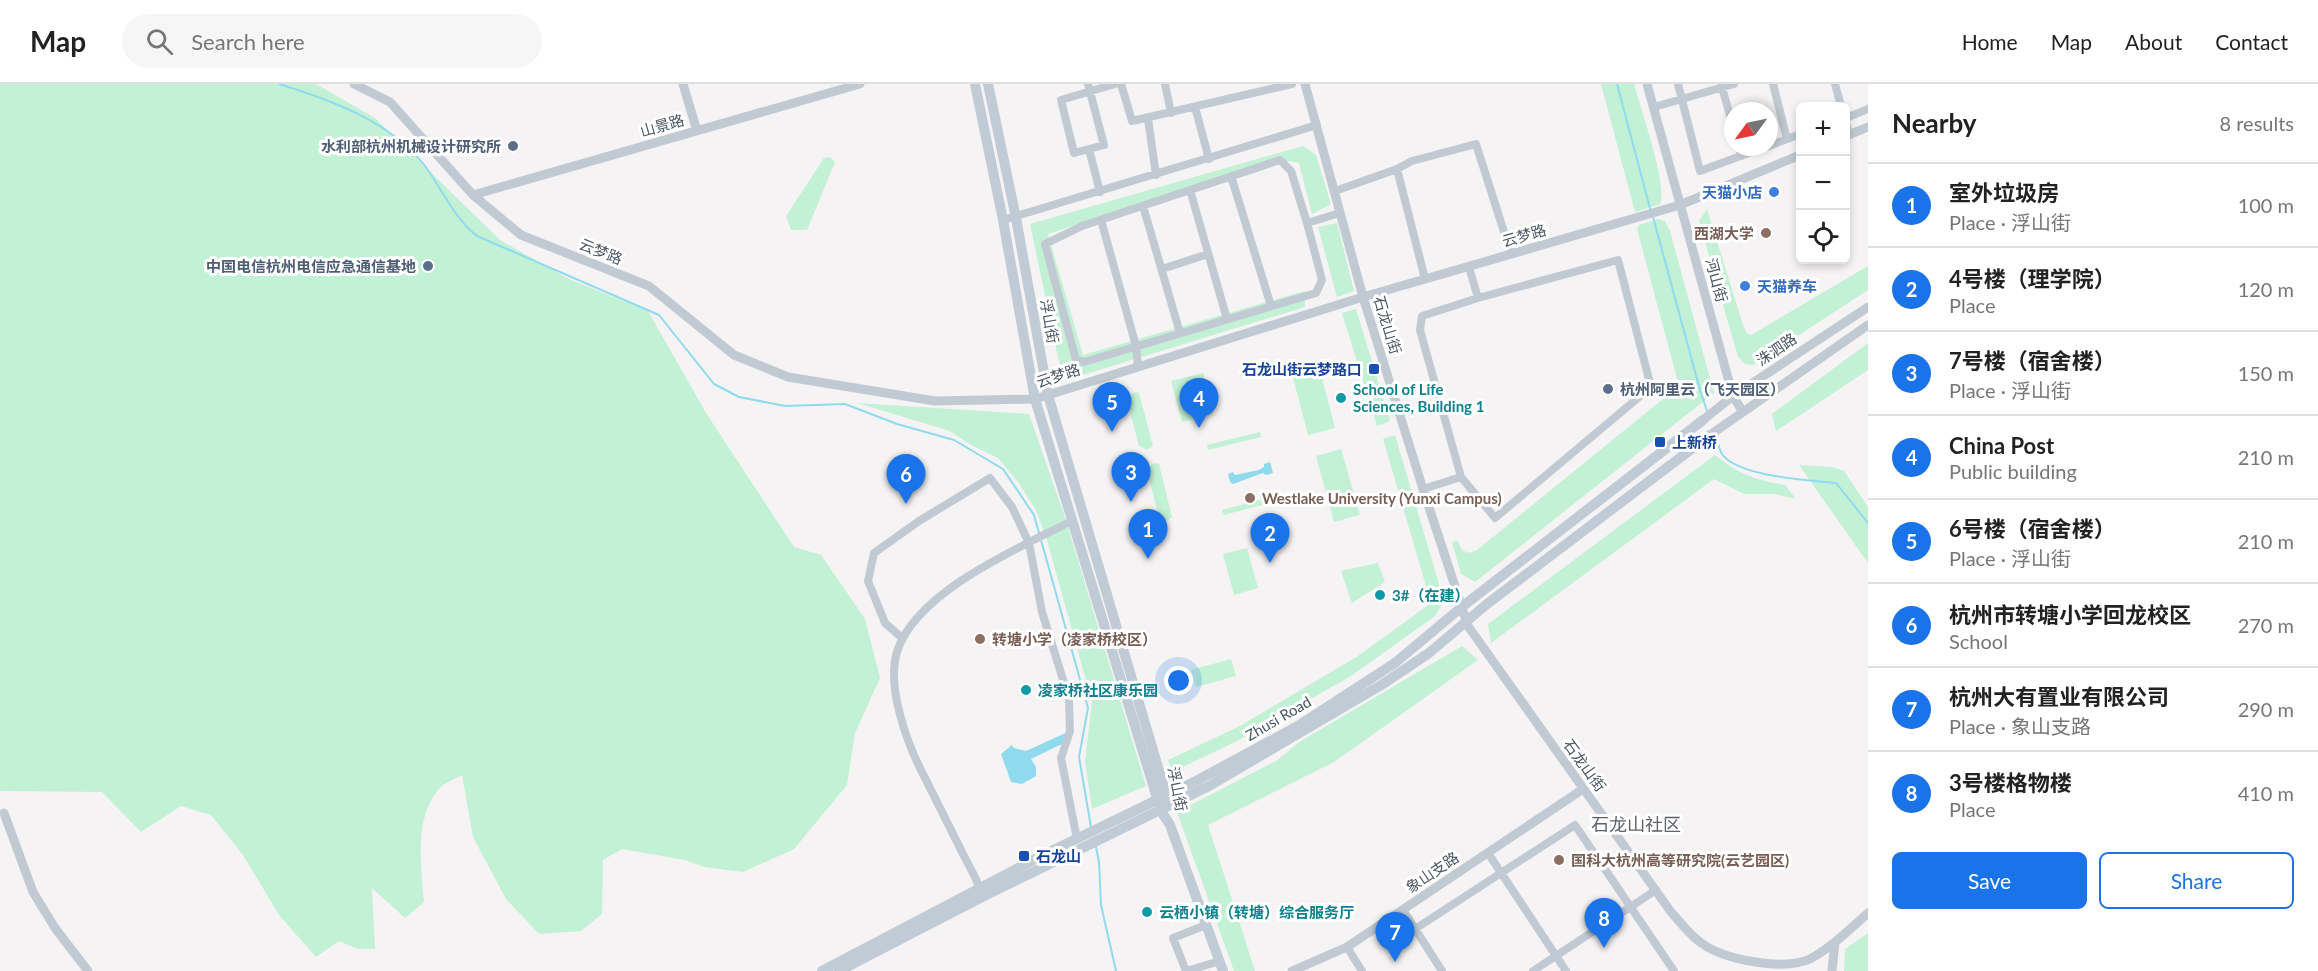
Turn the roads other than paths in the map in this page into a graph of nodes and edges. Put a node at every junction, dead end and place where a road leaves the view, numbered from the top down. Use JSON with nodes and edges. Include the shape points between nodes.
{"nodes":[{"id":1,"x":354,"y":84,"type":"edge"},
{"id":2,"x":683,"y":84,"type":"edge"},
{"id":3,"x":860,"y":84,"type":"edge"},
{"id":4,"x":975,"y":84,"type":"edge"},
{"id":5,"x":988,"y":84,"type":"edge"},
{"id":6,"x":1115,"y":84,"type":"edge"},
{"id":7,"x":1121,"y":84,"type":"edge"},
{"id":8,"x":1165,"y":84,"type":"edge"},
{"id":9,"x":1292,"y":84,"type":"edge"},
{"id":10,"x":1305,"y":84,"type":"edge"},
{"id":11,"x":1647,"y":84,"type":"edge"},
{"id":12,"x":1678,"y":84,"type":"edge"},
{"id":13,"x":1734,"y":84,"type":"edge"},
{"id":14,"x":1773,"y":84,"type":"edge"},
{"id":15,"x":1834,"y":84,"type":"edge"},
{"id":16,"x":1722,"y":86,"type":"edge"},
{"id":17,"x":1089,"y":87,"type":"edge"},
{"id":18,"x":1682,"y":99,"type":"junction"},
{"id":19,"x":1726,"y":102,"type":"edge"},
{"id":20,"x":1840,"y":102,"type":"edge"},
{"id":21,"x":1195,"y":107,"type":"junction"},
{"id":22,"x":1654,"y":107,"type":"junction"},
{"id":23,"x":1868,"y":109,"type":"edge"},
{"id":24,"x":1171,"y":113,"type":"junction"},
{"id":25,"x":1850,"y":116,"type":"edge"},
{"id":26,"x":1148,"y":119,"type":"junction"},
{"id":27,"x":1317,"y":125,"type":"junction"},
{"id":28,"x":1868,"y":127,"type":"edge"},
{"id":29,"x":698,"y":130,"type":"junction"},
{"id":30,"x":1850,"y":134,"type":"edge"},
{"id":31,"x":1796,"y":136,"type":"edge"},
{"id":32,"x":1787,"y":139,"type":"junction"},
{"id":33,"x":1778,"y":142,"type":"edge"},
{"id":34,"x":1089,"y":149,"type":"junction"},
{"id":35,"x":1741,"y":156,"type":"edge"},
{"id":36,"x":1798,"y":156,"type":"edge"},
{"id":37,"x":1209,"y":159,"type":"junction"},
{"id":38,"x":1397,"y":169,"type":"junction"},
{"id":39,"x":1156,"y":175,"type":"junction"},
{"id":40,"x":1231,"y":176,"type":"junction"},
{"id":41,"x":1190,"y":190,"type":"junction"},
{"id":42,"x":1335,"y":191,"type":"junction"},
{"id":43,"x":1100,"y":192,"type":"junction"},
{"id":44,"x":473,"y":195,"type":"junction"},
{"id":45,"x":1680,"y":205,"type":"junction"},
{"id":46,"x":1143,"y":206,"type":"junction"},
{"id":47,"x":1340,"y":213,"type":"junction"},
{"id":48,"x":1016,"y":218,"type":"junction"},
{"id":49,"x":1003,"y":220,"type":"junction"},
{"id":50,"x":1101,"y":220,"type":"junction"},
{"id":51,"x":1307,"y":223,"type":"junction"},
{"id":52,"x":1208,"y":254,"type":"junction"},
{"id":53,"x":1511,"y":254,"type":"junction"},
{"id":54,"x":1469,"y":267,"type":"junction"},
{"id":55,"x":1162,"y":269,"type":"junction"},
{"id":56,"x":1425,"y":279,"type":"junction"},
{"id":57,"x":1363,"y":297,"type":"junction"},
{"id":58,"x":1478,"y":298,"type":"junction"},
{"id":59,"x":1271,"y":306,"type":"junction"},
{"id":60,"x":1868,"y":306,"type":"edge"},
{"id":61,"x":1227,"y":319,"type":"junction"},
{"id":62,"x":1868,"y":325,"type":"edge"},
{"id":63,"x":1180,"y":333,"type":"junction"},
{"id":64,"x":1136,"y":346,"type":"junction"},
{"id":65,"x":1138,"y":366,"type":"junction"},
{"id":66,"x":1048,"y":395,"type":"junction"},
{"id":67,"x":1733,"y":396,"type":"junction"},
{"id":68,"x":1035,"y":399,"type":"junction"},
{"id":69,"x":1743,"y":412,"type":"junction"},
{"id":70,"x":1703,"y":420,"type":"joint"},
{"id":71,"x":1718,"y":430,"type":"joint"},
{"id":72,"x":1461,"y":477,"type":"junction"},
{"id":73,"x":1423,"y":489,"type":"junction"},
{"id":74,"x":1072,"y":521,"type":"junction"},
{"id":75,"x":1032,"y":541,"type":"junction"},
{"id":76,"x":1462,"y":606,"type":"junction"},
{"id":77,"x":1467,"y":621,"type":"junction"},
{"id":78,"x":902,"y":638,"type":"junction"},
{"id":79,"x":1584,"y":789,"type":"junction"},
{"id":80,"x":1163,"y":797,"type":"junction"},
{"id":81,"x":1165,"y":809,"type":"junction"},
{"id":82,"x":3,"y":813,"type":"dead end"},
{"id":83,"x":1077,"y":839,"type":"junction"},
{"id":84,"x":1488,"y":853,"type":"junction"},
{"id":85,"x":1500,"y":873,"type":"junction"},
{"id":86,"x":1656,"y":890,"type":"junction"},
{"id":87,"x":981,"y":893,"type":"junction"},
{"id":88,"x":1630,"y":907,"type":"junction"},
{"id":89,"x":1403,"y":910,"type":"junction"},
{"id":90,"x":1868,"y":913,"type":"edge"},
{"id":91,"x":1206,"y":925,"type":"junction"},
{"id":92,"x":1415,"y":929,"type":"junction"},
{"id":93,"x":1835,"y":942,"type":"junction"},
{"id":94,"x":1347,"y":947,"type":"junction"},
{"id":95,"x":1556,"y":956,"type":"junction"},
{"id":96,"x":1222,"y":966,"type":"edge"},
{"id":97,"x":88,"y":971,"type":"edge"},
{"id":98,"x":822,"y":971,"type":"edge"},
{"id":99,"x":840,"y":971,"type":"edge"},
{"id":100,"x":1292,"y":971,"type":"edge"},
{"id":101,"x":1362,"y":971,"type":"edge"},
{"id":102,"x":1442,"y":971,"type":"edge"},
{"id":103,"x":1533,"y":971,"type":"edge"},
{"id":104,"x":1566,"y":971,"type":"edge"},
{"id":105,"x":1674,"y":971,"type":"edge"},
{"id":106,"x":1832,"y":971,"type":"edge"}],
"edges":[{"from":1,"to":44,"type":"street","name":"云梦路","via":[[390,102]]},
{"from":2,"to":29,"type":"street"},
{"from":3,"to":29,"type":"street","name":"山景路"},
{"from":4,"to":49,"type":"main road","name":"浮山街"},
{"from":5,"to":48,"type":"main road","name":"浮山街"},
{"from":6,"to":17,"type":"street"},
{"from":7,"to":26,"type":"street","via":[[1132,121]]},
{"from":8,"to":24,"type":"street"},
{"from":9,"to":21,"type":"street"},
{"from":10,"to":27,"type":"street","name":"石龙山街"},
{"from":11,"to":22,"type":"street","name":"河山街"},
{"from":12,"to":18,"type":"street"},
{"from":13,"to":16,"type":"street"},
{"from":14,"to":32,"type":"street"},
{"from":15,"to":20,"type":"street"},
{"from":16,"to":18,"type":"street"},
{"from":16,"to":19,"type":"street"},
{"from":17,"to":34,"type":"street","via":[[1104,145]]},
{"from":17,"to":34,"type":"street","via":[[1061,100],[1074,153]]},
{"from":18,"to":22,"type":"street"},
{"from":18,"to":35,"type":"street","via":[[1700,171]]},
{"from":21,"to":24,"type":"street"},
{"from":21,"to":37,"type":"street"},
{"from":22,"to":45,"type":"street","name":"河山街"},
{"from":23,"to":25,"type":"street"},
{"from":24,"to":26,"type":"street"},
{"from":26,"to":39,"type":"street"},
{"from":27,"to":37,"type":"street"},
{"from":27,"to":42,"type":"street","name":"石龙山街"},
{"from":28,"to":30,"type":"street"},
{"from":29,"to":44,"type":"street","name":"山景路"},
{"from":31,"to":32,"type":"street"},
{"from":32,"to":33,"type":"street"},
{"from":34,"to":43,"type":"street"},
{"from":36,"to":45,"type":"street","name":"云梦路"},
{"from":37,"to":39,"type":"street"},
{"from":38,"to":42,"type":"street"},
{"from":38,"to":53,"type":"street","via":[[1412,161],[1476,144]]},
{"from":38,"to":56,"type":"street"},
{"from":39,"to":43,"type":"street"},
{"from":40,"to":41,"type":"street"},
{"from":40,"to":51,"type":"street","via":[[1280,160],[1291,171]]},
{"from":40,"to":59,"type":"street"},
{"from":41,"to":46,"type":"street"},
{"from":41,"to":52,"type":"street"},
{"from":42,"to":47,"type":"street","name":"石龙山街"},
{"from":43,"to":48,"type":"street"},
{"from":44,"to":68,"type":"street","name":"云梦路","via":[[521,235],[649,286],[734,355],[788,377],[935,400]]},
{"from":45,"to":53,"type":"street","name":"云梦路"},
{"from":45,"to":67,"type":"street","name":"河山街"},
{"from":46,"to":50,"type":"street"},
{"from":46,"to":55,"type":"street"},
{"from":47,"to":51,"type":"street"},
{"from":47,"to":57,"type":"street","name":"石龙山街"},
{"from":48,"to":49,"type":"street"},
{"from":48,"to":66,"type":"main road","name":"浮山街"},
{"from":49,"to":68,"type":"main road","name":"浮山街"},
{"from":50,"to":64,"type":"street"},
{"from":50,"to":64,"type":"street","via":[[1046,244],[1076,360],[1084,362]]},
{"from":51,"to":59,"type":"street","via":[[1322,280],[1316,292]]},
{"from":52,"to":55,"type":"street"},
{"from":52,"to":61,"type":"street"},
{"from":53,"to":54,"type":"street","name":"云梦路"},
{"from":54,"to":56,"type":"street","name":"云梦路"},
{"from":54,"to":58,"type":"street"},
{"from":55,"to":63,"type":"street"},
{"from":56,"to":57,"type":"street","name":"云梦路"},
{"from":57,"to":65,"type":"street","name":"云梦路"},
{"from":57,"to":73,"type":"street","name":"石龙山街"},
{"from":58,"to":72,"type":"street","via":[[1422,316],[1420,330]]},
{"from":58,"to":72,"type":"street","via":[[1618,260],[1651,387],[1495,518]]},
{"from":59,"to":61,"type":"street"},
{"from":60,"to":67,"type":"street","name":"洙泗路"},
{"from":61,"to":63,"type":"street"},
{"from":62,"to":69,"type":"street"},
{"from":63,"to":64,"type":"street"},
{"from":64,"to":65,"type":"street"},
{"from":65,"to":66,"type":"street","name":"云梦路"},
{"from":66,"to":68,"type":"street","name":"云梦路"},
{"from":66,"to":80,"type":"main road","name":"浮山街"},
{"from":67,"to":69,"type":"street","name":"河山街"},
{"from":67,"to":70,"type":"street","name":"洙泗路"},
{"from":68,"to":74,"type":"main road","name":"浮山街"},
{"from":69,"to":71,"type":"street"},
{"from":70,"to":76,"type":"main road","name":"Zhusi Road"},
{"from":71,"to":77,"type":"main road","name":"Zhusi Road"},
{"from":72,"to":73,"type":"street"},
{"from":73,"to":76,"type":"street","name":"石龙山街"},
{"from":74,"to":75,"type":"street"},
{"from":74,"to":80,"type":"main road","name":"浮山街"},
{"from":75,"to":78,"type":"street","via":[[961,581],[927,608]]},
{"from":75,"to":78,"type":"street","via":[[990,478],[874,553],[868,581],[885,623]]},
{"from":75,"to":83,"type":"street","via":[[1042,612],[1069,699],[1070,731],[1061,758]]},
{"from":76,"to":77,"type":"street","name":"石龙山街"},
{"from":76,"to":80,"type":"main road","name":"Zhusi Road","via":[[1395,663],[1298,726]]},
{"from":77,"to":79,"type":"street","name":"石龙山街"},
{"from":77,"to":81,"type":"main road","name":"Zhusi Road","via":[[1383,684]]},
{"from":78,"to":87,"type":"street","via":[[894,677],[902,724],[912,753]]},
{"from":79,"to":84,"type":"street","name":"象山支路"},
{"from":79,"to":86,"type":"street","name":"石龙山街"},
{"from":80,"to":81,"type":"main road","name":"浮山街"},
{"from":80,"to":83,"type":"main road","name":"Zhusi Road"},
{"from":81,"to":87,"type":"main road","name":"Zhusi Road"},
{"from":81,"to":91,"type":"main road","name":"浮山街"},
{"from":82,"to":97,"type":"street","via":[[33,892]]},
{"from":83,"to":87,"type":"main road","name":"Zhusi Road"},
{"from":84,"to":85,"type":"street"},
{"from":84,"to":89,"type":"street","name":"象山支路"},
{"from":85,"to":88,"type":"street","via":[[1575,825]]},
{"from":85,"to":92,"type":"street"},
{"from":85,"to":95,"type":"street"},
{"from":86,"to":88,"type":"street"},
{"from":86,"to":93,"type":"street","name":"石龙山街","via":[[1700,942],[1741,960],[1786,965],[1809,960]]},
{"from":87,"to":98,"type":"main road","name":"Zhusi Road"},
{"from":87,"to":99,"type":"main road","name":"Zhusi Road"},
{"from":88,"to":95,"type":"street"},
{"from":88,"to":105,"type":"street"},
{"from":89,"to":92,"type":"street"},
{"from":89,"to":94,"type":"street","name":"象山支路"},
{"from":90,"to":93,"type":"street","name":"石龙山街"},
{"from":91,"to":96,"type":"main road","name":"浮山街"},
{"from":91,"to":96,"type":"street","via":[[1173,938],[1186,971]]},
{"from":92,"to":102,"type":"street"},
{"from":93,"to":106,"type":"street"},
{"from":94,"to":100,"type":"street","name":"象山支路"},
{"from":94,"to":101,"type":"street"},
{"from":95,"to":103,"type":"street"},
{"from":95,"to":104,"type":"street"}]}
